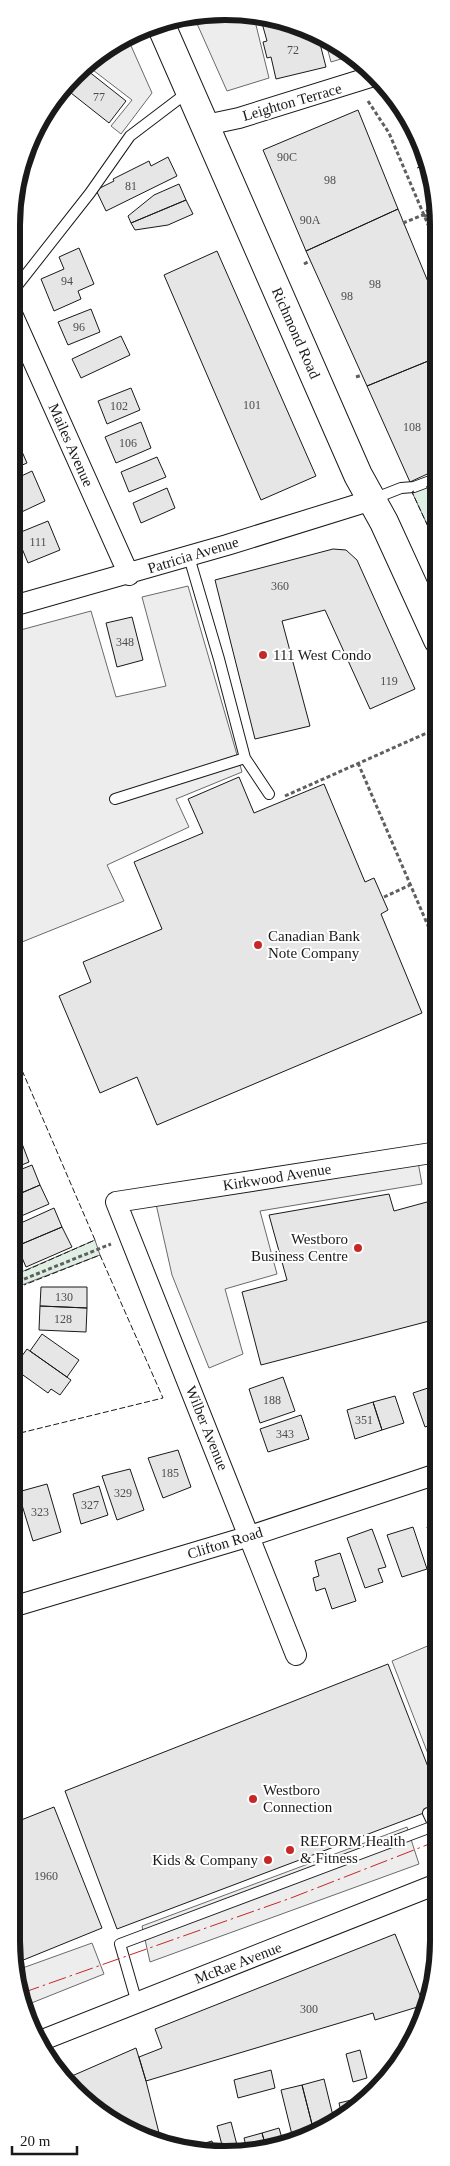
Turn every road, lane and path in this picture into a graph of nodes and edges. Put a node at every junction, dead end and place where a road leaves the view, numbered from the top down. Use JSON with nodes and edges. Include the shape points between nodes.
{"nodes":[{"id":1,"x":163,"y":30,"type":"edge"},
{"id":2,"x":368,"y":78,"type":"edge"},
{"id":3,"x":191,"y":90,"type":"junction"},
{"id":4,"x":368,"y":101,"type":"dead end"},
{"id":5,"x":206,"y":126,"type":"junction"},
{"id":6,"x":430,"y":208,"type":"edge"},
{"id":7,"x":423,"y":215,"type":"junction"},
{"id":8,"x":430,"y":217,"type":"edge"},
{"id":9,"x":403,"y":223,"type":"dead end"},
{"id":10,"x":430,"y":230,"type":"edge"},
{"id":11,"x":310,"y":261,"type":"dead end"},
{"id":12,"x":304,"y":264,"type":"dead end"},
{"id":13,"x":20,"y":282,"type":"edge"},
{"id":14,"x":20,"y":332,"type":"edge"},
{"id":15,"x":362,"y":375,"type":"dead end"},
{"id":16,"x":356,"y":377,"type":"dead end"},
{"id":17,"x":430,"y":481,"type":"edge"},
{"id":18,"x":372,"y":500,"type":"junction"},
{"id":19,"x":189,"y":557,"type":"junction"},
{"id":20,"x":129,"y":574,"type":"junction"},
{"id":21,"x":20,"y":604,"type":"edge"},
{"id":22,"x":430,"y":623,"type":"edge"},
{"id":23,"x":430,"y":731,"type":"edge"},
{"id":24,"x":244,"y":758,"type":"junction"},
{"id":25,"x":358,"y":762,"type":"junction"},
{"id":26,"x":269,"y":794,"type":"joint"},
{"id":27,"x":115,"y":799,"type":"dead end"},
{"id":28,"x":410,"y":884,"type":"junction"},
{"id":29,"x":384,"y":896,"type":"dead end"},
{"id":30,"x":430,"y":930,"type":"edge"},
{"id":31,"x":430,"y":1153,"type":"edge"},
{"id":32,"x":116,"y":1202,"type":"joint"},
{"id":33,"x":130,"y":1236,"type":"junction"},
{"id":34,"x":20,"y":1281,"type":"edge"},
{"id":35,"x":430,"y":1476,"type":"edge"},
{"id":36,"x":250,"y":1536,"type":"junction"},
{"id":37,"x":20,"y":1605,"type":"edge"},
{"id":38,"x":296,"y":1655,"type":"dead end"},
{"id":39,"x":428,"y":1813,"type":"dead end"},
{"id":40,"x":430,"y":1818,"type":"edge"},
{"id":41,"x":430,"y":1832,"type":"edge"},
{"id":42,"x":430,"y":1887,"type":"edge"},
{"id":43,"x":137,"y":2003,"type":"junction"},
{"id":44,"x":45,"y":2039,"type":"edge"}],
"edges":[{"from":1,"to":3,"type":"main road","name":"Richmond Road"},
{"from":2,"to":5,"type":"street","name":"Leighton Terrace"},
{"from":3,"to":5,"type":"main road","name":"Richmond Road"},
{"from":3,"to":13,"type":"lane","via":[[130,136]]},
{"from":4,"to":7,"type":"path","via":[[389,133]]},
{"from":5,"to":18,"type":"main road","name":"Richmond Road","via":[[358,475]]},
{"from":6,"to":7,"type":"path"},
{"from":7,"to":8,"type":"path"},
{"from":7,"to":9,"type":"path"},
{"from":7,"to":10,"type":"path"},
{"from":11,"to":12,"type":"path"},
{"from":14,"to":20,"type":"street","name":"Mailes Avenue"},
{"from":15,"to":16,"type":"path"},
{"from":17,"to":18,"type":"lane"},
{"from":18,"to":19,"type":"street","name":"Patricia Avenue"},
{"from":18,"to":22,"type":"main road","name":"Richmond Road"},
{"from":19,"to":20,"type":"street","name":"Patricia Avenue"},
{"from":19,"to":24,"type":"lane","via":[[220,659]]},
{"from":20,"to":21,"type":"street","name":"Patricia Avenue"},
{"from":23,"to":25,"type":"path"},
{"from":24,"to":26,"type":"lane"},
{"from":24,"to":27,"type":"lane"},
{"from":25,"to":26,"type":"path","via":[[283,796]]},
{"from":25,"to":28,"type":"path"},
{"from":28,"to":29,"type":"path"},
{"from":28,"to":30,"type":"path"},
{"from":31,"to":32,"type":"street","name":"Kirkwood Avenue"},
{"from":32,"to":33,"type":"street","name":"Wilber Avenue"},
{"from":33,"to":34,"type":"path"},
{"from":33,"to":36,"type":"street","name":"Wilber Avenue"},
{"from":35,"to":36,"type":"street","name":"Clifton Road"},
{"from":36,"to":37,"type":"street","name":"Clifton Road"},
{"from":36,"to":38,"type":"street","name":"Wilber Avenue"},
{"from":39,"to":40,"type":"lane"},
{"from":41,"to":43,"type":"lane","via":[[120,1944]]},
{"from":42,"to":43,"type":"street","name":"McRae Avenue"},
{"from":43,"to":44,"type":"street","name":"McRae Avenue"}]}
